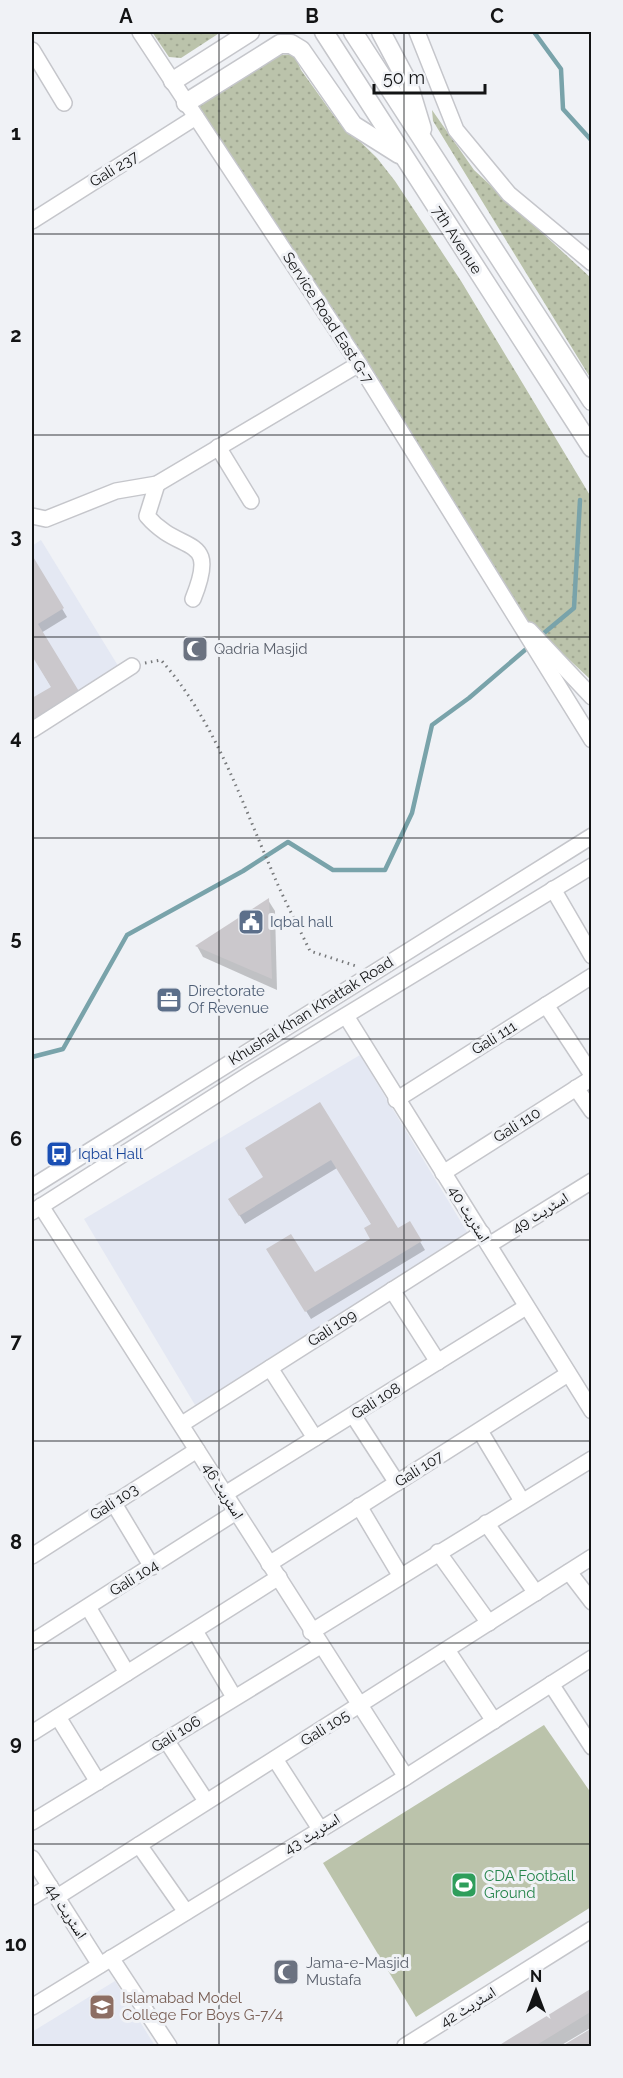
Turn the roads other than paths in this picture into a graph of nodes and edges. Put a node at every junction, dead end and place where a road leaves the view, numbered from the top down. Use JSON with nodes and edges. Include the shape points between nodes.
{"nodes":[{"id":1,"x":140,"y":32,"type":"edge"},
{"id":2,"x":250,"y":32,"type":"edge"},
{"id":3,"x":324,"y":32,"type":"edge"},
{"id":4,"x":353,"y":32,"type":"edge"},
{"id":5,"x":381,"y":32,"type":"edge"},
{"id":6,"x":417,"y":32,"type":"edge"},
{"id":7,"x":32,"y":50,"type":"edge"},
{"id":8,"x":173,"y":81,"type":"junction"},
{"id":9,"x":64,"y":103,"type":"dead end"},
{"id":10,"x":191,"y":110,"type":"junction"},
{"id":11,"x":427,"y":148,"type":"junction"},
{"id":12,"x":403,"y":156,"type":"junction"},
{"id":13,"x":32,"y":221,"type":"edge"},
{"id":14,"x":591,"y":263,"type":"edge"},
{"id":15,"x":359,"y":363,"type":"junction"},
{"id":16,"x":591,"y":401,"type":"edge"},
{"id":17,"x":218,"y":447,"type":"junction"},
{"id":18,"x":591,"y":448,"type":"edge"},
{"id":19,"x":157,"y":484,"type":"junction"},
{"id":20,"x":251,"y":501,"type":"dead end"},
{"id":21,"x":32,"y":516,"type":"edge"},
{"id":22,"x":193,"y":599,"type":"dead end"},
{"id":23,"x":508,"y":609,"type":"junction"},
{"id":24,"x":132,"y":666,"type":"road end"},
{"id":25,"x":590,"y":694,"type":"edge"},
{"id":26,"x":32,"y":730,"type":"edge"},
{"id":27,"x":591,"y":740,"type":"edge"},
{"id":28,"x":591,"y":821,"type":"edge"},
{"id":29,"x":591,"y":836,"type":"edge"},
{"id":30,"x":578,"y":844,"type":"junction"},
{"id":31,"x":591,"y":866,"type":"edge"},
{"id":32,"x":553,"y":890,"type":"junction"},
{"id":33,"x":591,"y":956,"type":"edge"},
{"id":34,"x":591,"y":976,"type":"edge"},
{"id":35,"x":546,"y":1005,"type":"junction"},
{"id":36,"x":346,"y":1016,"type":"junction"},
{"id":37,"x":240,"y":1056,"type":"junction"},
{"id":38,"x":251,"y":1073,"type":"junction"},
{"id":39,"x":591,"y":1077,"type":"edge"},
{"id":40,"x":576,"y":1088,"type":"junction"},
{"id":41,"x":396,"y":1100,"type":"junction"},
{"id":42,"x":591,"y":1111,"type":"edge"},
{"id":43,"x":443,"y":1173,"type":"junction"},
{"id":44,"x":591,"y":1181,"type":"edge"},
{"id":45,"x":32,"y":1187,"type":"edge"},
{"id":46,"x":36,"y":1209,"type":"edge"},
{"id":47,"x":485,"y":1239,"type":"junction"},
{"id":48,"x":392,"y":1290,"type":"junction"},
{"id":49,"x":526,"y":1307,"type":"junction"},
{"id":50,"x":438,"y":1362,"type":"junction"},
{"id":51,"x":270,"y":1368,"type":"junction"},
{"id":52,"x":568,"y":1374,"type":"junction"},
{"id":53,"x":591,"y":1411,"type":"edge"},
{"id":54,"x":353,"y":1415,"type":"junction"},
{"id":55,"x":182,"y":1424,"type":"junction"},
{"id":56,"x":480,"y":1431,"type":"junction"},
{"id":57,"x":315,"y":1438,"type":"junction"},
{"id":58,"x":197,"y":1450,"type":"junction"},
{"id":59,"x":591,"y":1459,"type":"edge"},
{"id":60,"x":396,"y":1483,"type":"junction"},
{"id":61,"x":225,"y":1494,"type":"junction"},
{"id":62,"x":522,"y":1501,"type":"junction"},
{"id":63,"x":113,"y":1502,"type":"junction"},
{"id":64,"x":359,"y":1506,"type":"junction"},
{"id":65,"x":236,"y":1512,"type":"junction"},
{"id":66,"x":486,"y":1523,"type":"junction"},
{"id":67,"x":438,"y":1552,"type":"junction"},
{"id":68,"x":32,"y":1556,"type":"edge"},
{"id":69,"x":591,"y":1557,"type":"edge"},
{"id":70,"x":270,"y":1564,"type":"junction"},
{"id":71,"x":152,"y":1567,"type":"junction"},
{"id":72,"x":569,"y":1572,"type":"junction"},
{"id":73,"x":400,"y":1575,"type":"junction"},
{"id":74,"x":279,"y":1577,"type":"junction"},
{"id":75,"x":536,"y":1593,"type":"junction"},
{"id":76,"x":591,"y":1602,"type":"edge"},
{"id":77,"x":88,"y":1607,"type":"junction"},
{"id":78,"x":489,"y":1623,"type":"junction"},
{"id":79,"x":195,"y":1631,"type":"junction"},
{"id":80,"x":311,"y":1632,"type":"junction"},
{"id":81,"x":32,"y":1642,"type":"edge"},
{"id":82,"x":320,"y":1646,"type":"junction"},
{"id":83,"x":447,"y":1650,"type":"junction"},
{"id":84,"x":591,"y":1658,"type":"edge"},
{"id":85,"x":127,"y":1673,"type":"junction"},
{"id":86,"x":551,"y":1684,"type":"junction"},
{"id":87,"x":234,"y":1697,"type":"junction"},
{"id":88,"x":359,"y":1707,"type":"junction"},
{"id":89,"x":57,"y":1717,"type":"junction"},
{"id":90,"x":494,"y":1720,"type":"junction"},
{"id":91,"x":32,"y":1733,"type":"edge"},
{"id":92,"x":166,"y":1740,"type":"junction"},
{"id":93,"x":591,"y":1747,"type":"edge"},
{"id":94,"x":275,"y":1759,"type":"junction"},
{"id":95,"x":406,"y":1777,"type":"junction"},
{"id":96,"x":98,"y":1782,"type":"junction"},
{"id":97,"x":206,"y":1801,"type":"junction"},
{"id":98,"x":32,"y":1822,"type":"edge"},
{"id":99,"x":320,"y":1829,"type":"junction"},
{"id":100,"x":139,"y":1845,"type":"junction"},
{"id":101,"x":32,"y":1858,"type":"edge"},
{"id":102,"x":53,"y":1891,"type":"junction"},
{"id":103,"x":32,"y":1897,"type":"edge"},
{"id":104,"x":186,"y":1912,"type":"junction"},
{"id":105,"x":591,"y":1929,"type":"edge"},
{"id":106,"x":105,"y":1961,"type":"junction"},
{"id":107,"x":32,"y":2007,"type":"edge"},
{"id":108,"x":169,"y":2046,"type":"edge"},
{"id":109,"x":405,"y":2046,"type":"edge"}],
"edges":[{"from":1,"to":8,"type":"street","name":"Service Road East G-7"},
{"from":2,"to":8,"type":"main road"},
{"from":3,"to":12,"type":"main road","name":"7th Avenue"},
{"from":4,"to":11,"type":"main road","name":"7th Avenue"},
{"from":5,"to":11,"type":"main road","via":[[408,83]]},
{"from":6,"to":14,"type":"street","via":[[462,138],[509,194]]},
{"from":7,"to":9,"type":"street"},
{"from":8,"to":10,"type":"street","name":"Service Road East G-7"},
{"from":10,"to":12,"type":"main road","via":[[280,44],[291,44],[301,50],[353,125]]},
{"from":10,"to":13,"type":"street","name":"Gali 237"},
{"from":10,"to":15,"type":"street","name":"Service Road East G-7"},
{"from":11,"to":16,"type":"main road","name":"7th Avenue"},
{"from":12,"to":18,"type":"main road","name":"7th Avenue"},
{"from":15,"to":17,"type":"street"},
{"from":15,"to":23,"type":"street","name":"Service Road East G-7"},
{"from":17,"to":19,"type":"street"},
{"from":17,"to":20,"type":"street"},
{"from":19,"to":21,"type":"street","via":[[116,491],[46,519]]},
{"from":19,"to":22,"type":"street","via":[[147,516],[156,526],[200,552],[204,560]]},
{"from":23,"to":25,"type":"street","name":"Service Road East G-7"},
{"from":23,"to":27,"type":"street","name":"Service Road East G-7"},
{"from":24,"to":26,"type":"street"},
{"from":28,"to":30,"type":"street"},
{"from":29,"to":30,"type":"street","name":"Khushal Khan Khattak Road"},
{"from":30,"to":37,"type":"street","name":"Khushal Khan Khattak Road"},
{"from":31,"to":32,"type":"street","name":"Khushal Khan Khattak Road"},
{"from":32,"to":33,"type":"street"},
{"from":32,"to":36,"type":"street","name":"Khushal Khan Khattak Road"},
{"from":34,"to":35,"type":"street","name":"Gali 111"},
{"from":35,"to":39,"type":"street"},
{"from":35,"to":41,"type":"street","name":"Gali 111"},
{"from":36,"to":38,"type":"street","name":"Khushal Khan Khattak Road"},
{"from":36,"to":41,"type":"street","name":"اسٹریٹ 40"},
{"from":37,"to":38,"type":"street"},
{"from":37,"to":45,"type":"street","name":"Khushal Khan Khattak Road"},
{"from":38,"to":46,"type":"street","name":"Khushal Khan Khattak Road"},
{"from":39,"to":40,"type":"street","name":"Gali 110"},
{"from":40,"to":42,"type":"street"},
{"from":40,"to":43,"type":"street","name":"Gali 110"},
{"from":41,"to":43,"type":"street","name":"اسٹریٹ 40"},
{"from":43,"to":47,"type":"street","name":"اسٹریٹ 40"},
{"from":44,"to":47,"type":"street","name":"اسٹریٹ 49"},
{"from":46,"to":55,"type":"street","name":"اسٹریٹ 46"},
{"from":47,"to":48,"type":"street","name":"Gali 109"},
{"from":47,"to":49,"type":"street","name":"اسٹریٹ 40"},
{"from":48,"to":50,"type":"street"},
{"from":48,"to":51,"type":"street","name":"Gali 109"},
{"from":49,"to":50,"type":"street","name":"Gali 108"},
{"from":49,"to":52,"type":"street","name":"اسٹریٹ 40"},
{"from":50,"to":54,"type":"street","name":"Gali 108"},
{"from":51,"to":55,"type":"street","name":"Gali 109"},
{"from":51,"to":57,"type":"street"},
{"from":52,"to":53,"type":"street","name":"اسٹریٹ 40"},
{"from":52,"to":56,"type":"street","name":"Gali 107"},
{"from":54,"to":57,"type":"street","name":"Gali 108"},
{"from":54,"to":60,"type":"street"},
{"from":55,"to":58,"type":"street","name":"اسٹریٹ 46"},
{"from":56,"to":60,"type":"street","name":"Gali 107"},
{"from":56,"to":62,"type":"street"},
{"from":57,"to":61,"type":"street","name":"Gali 108"},
{"from":58,"to":61,"type":"street","name":"اسٹریٹ 46"},
{"from":58,"to":63,"type":"street","name":"Gali 103"},
{"from":59,"to":62,"type":"street"},
{"from":60,"to":64,"type":"street","name":"Gali 107"},
{"from":61,"to":65,"type":"street","name":"اسٹریٹ 46"},
{"from":62,"to":66,"type":"street"},
{"from":63,"to":68,"type":"street","name":"Gali 103"},
{"from":63,"to":71,"type":"street"},
{"from":64,"to":70,"type":"street","name":"Gali 107"},
{"from":64,"to":73,"type":"street"},
{"from":65,"to":70,"type":"street","name":"اسٹریٹ 46"},
{"from":65,"to":71,"type":"street","name":"Gali 104"},
{"from":66,"to":67,"type":"street"},
{"from":66,"to":75,"type":"street"},
{"from":67,"to":73,"type":"street"},
{"from":67,"to":78,"type":"street"},
{"from":69,"to":72,"type":"street","name":"Gali 105"},
{"from":70,"to":74,"type":"street","name":"اسٹریٹ 46"},
{"from":71,"to":77,"type":"street","name":"Gali 104"},
{"from":72,"to":75,"type":"street","name":"Gali 105"},
{"from":72,"to":76,"type":"street"},
{"from":73,"to":80,"type":"street"},
{"from":74,"to":79,"type":"street"},
{"from":74,"to":80,"type":"street","name":"اسٹریٹ 46"},
{"from":75,"to":78,"type":"street","name":"Gali 105"},
{"from":77,"to":81,"type":"street","name":"Gali 104"},
{"from":77,"to":85,"type":"street"},
{"from":78,"to":83,"type":"street","name":"Gali 105"},
{"from":79,"to":85,"type":"street"},
{"from":79,"to":87,"type":"street"},
{"from":80,"to":82,"type":"street","name":"اسٹریٹ 46"},
{"from":82,"to":87,"type":"street","name":"Gali 106"},
{"from":82,"to":88,"type":"street","name":"اسٹریٹ 46"},
{"from":83,"to":88,"type":"street","name":"Gali 105"},
{"from":83,"to":90,"type":"street"},
{"from":84,"to":86,"type":"street","name":"اسٹریٹ 43"},
{"from":85,"to":89,"type":"street"},
{"from":86,"to":90,"type":"street","name":"اسٹریٹ 43"},
{"from":86,"to":93,"type":"street"},
{"from":87,"to":92,"type":"street","name":"Gali 106"},
{"from":88,"to":94,"type":"street","name":"Gali 105"},
{"from":88,"to":95,"type":"street","name":"اسٹریٹ 46"},
{"from":89,"to":91,"type":"street"},
{"from":89,"to":96,"type":"street"},
{"from":90,"to":95,"type":"street","name":"اسٹریٹ 43"},
{"from":92,"to":96,"type":"street","name":"Gali 106"},
{"from":92,"to":97,"type":"street"},
{"from":94,"to":97,"type":"street","name":"Gali 105"},
{"from":94,"to":99,"type":"street"},
{"from":95,"to":99,"type":"street","name":"اسٹریٹ 43"},
{"from":96,"to":98,"type":"street","name":"Gali 106"},
{"from":97,"to":100,"type":"street","name":"Gali 105"},
{"from":99,"to":104,"type":"street","name":"اسٹریٹ 43"},
{"from":100,"to":102,"type":"street","name":"Gali 105"},
{"from":100,"to":104,"type":"street"},
{"from":101,"to":102,"type":"street","name":"اسٹریٹ 44"},
{"from":102,"to":103,"type":"street","name":"Gali 105"},
{"from":102,"to":106,"type":"street","name":"اسٹریٹ 44"},
{"from":104,"to":106,"type":"street","name":"اسٹریٹ 43"},
{"from":105,"to":109,"type":"street","name":"اسٹریٹ 42"},
{"from":106,"to":107,"type":"street","name":"اسٹریٹ 43"},
{"from":106,"to":108,"type":"street","name":"اسٹریٹ 44"}]}
